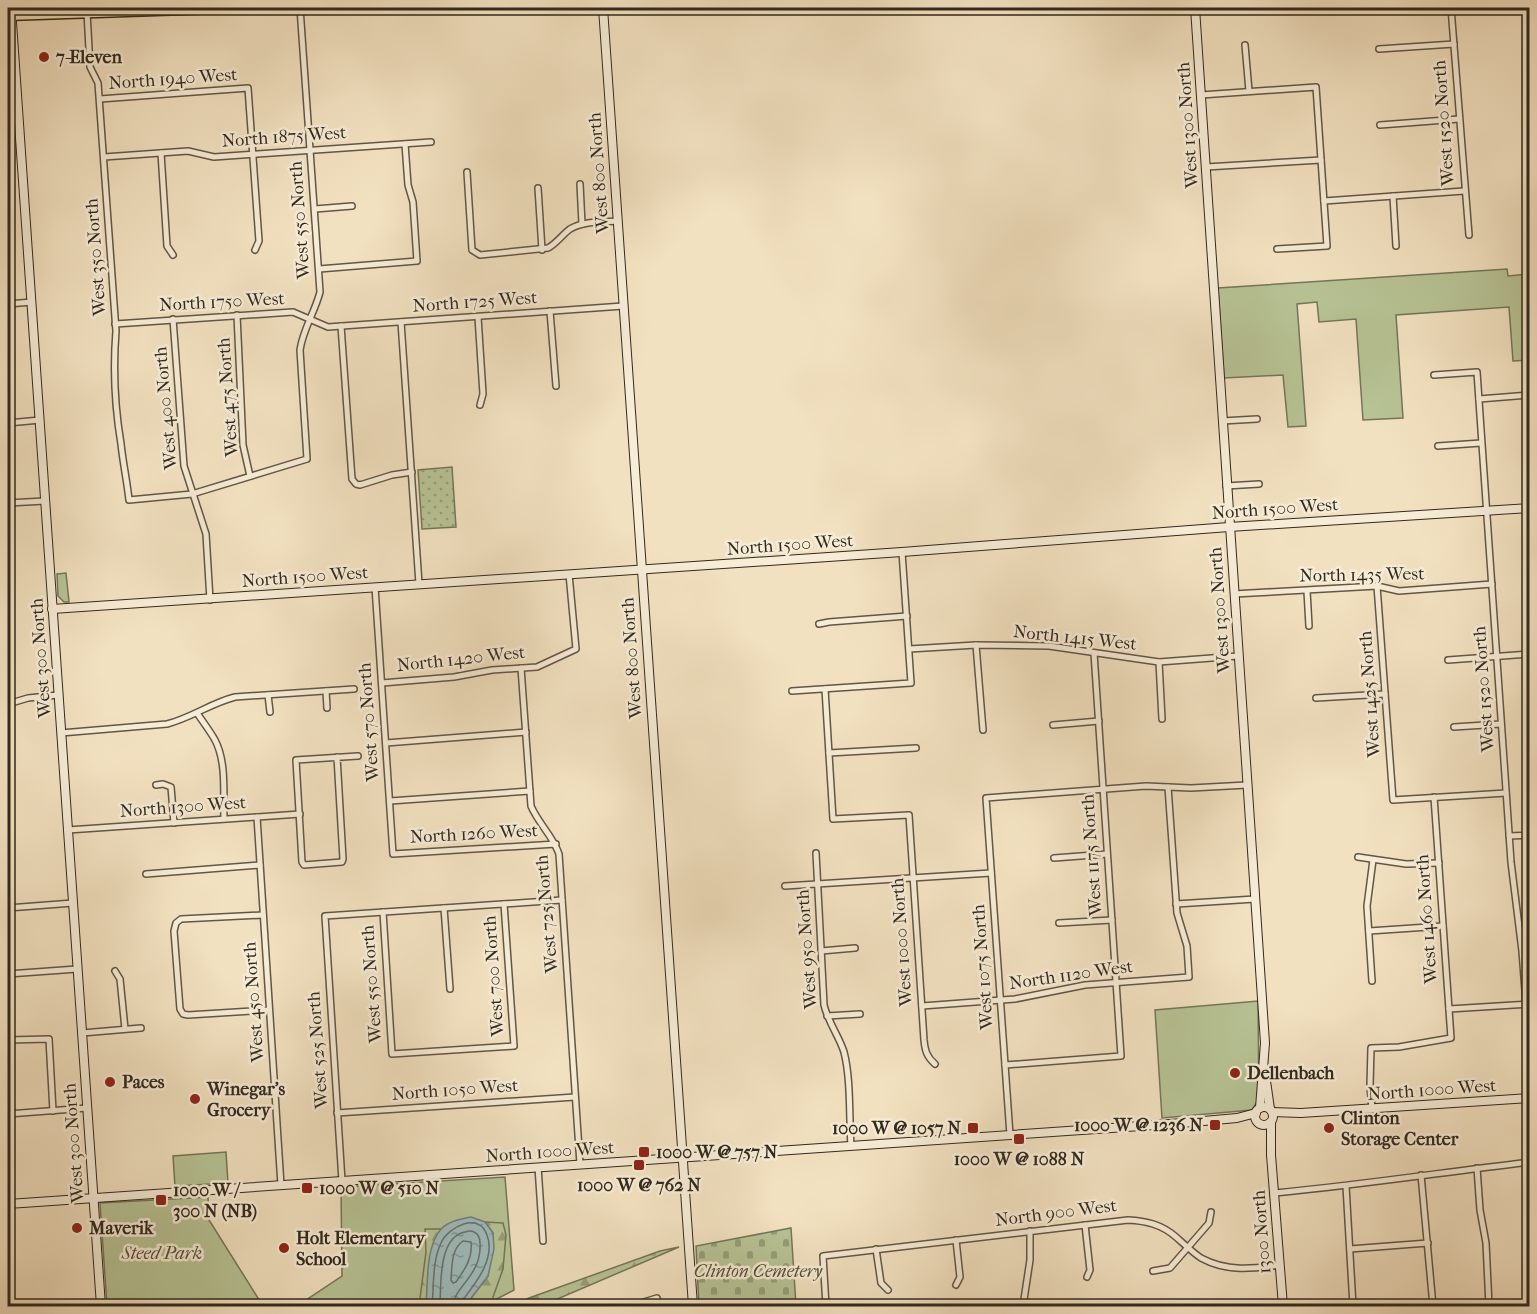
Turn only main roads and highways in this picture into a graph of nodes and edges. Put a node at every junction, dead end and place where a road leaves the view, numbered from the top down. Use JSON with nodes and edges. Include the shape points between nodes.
{"nodes":[{"id":1,"x":201,"y":8,"type":"edge"},
{"id":2,"x":245,"y":8,"type":"edge"},
{"id":3,"x":10,"y":13,"type":"edge"}],
"edges":[{"from":1,"to":2,"type":"main road"},
{"from":1,"to":3,"type":"main road"}]}
